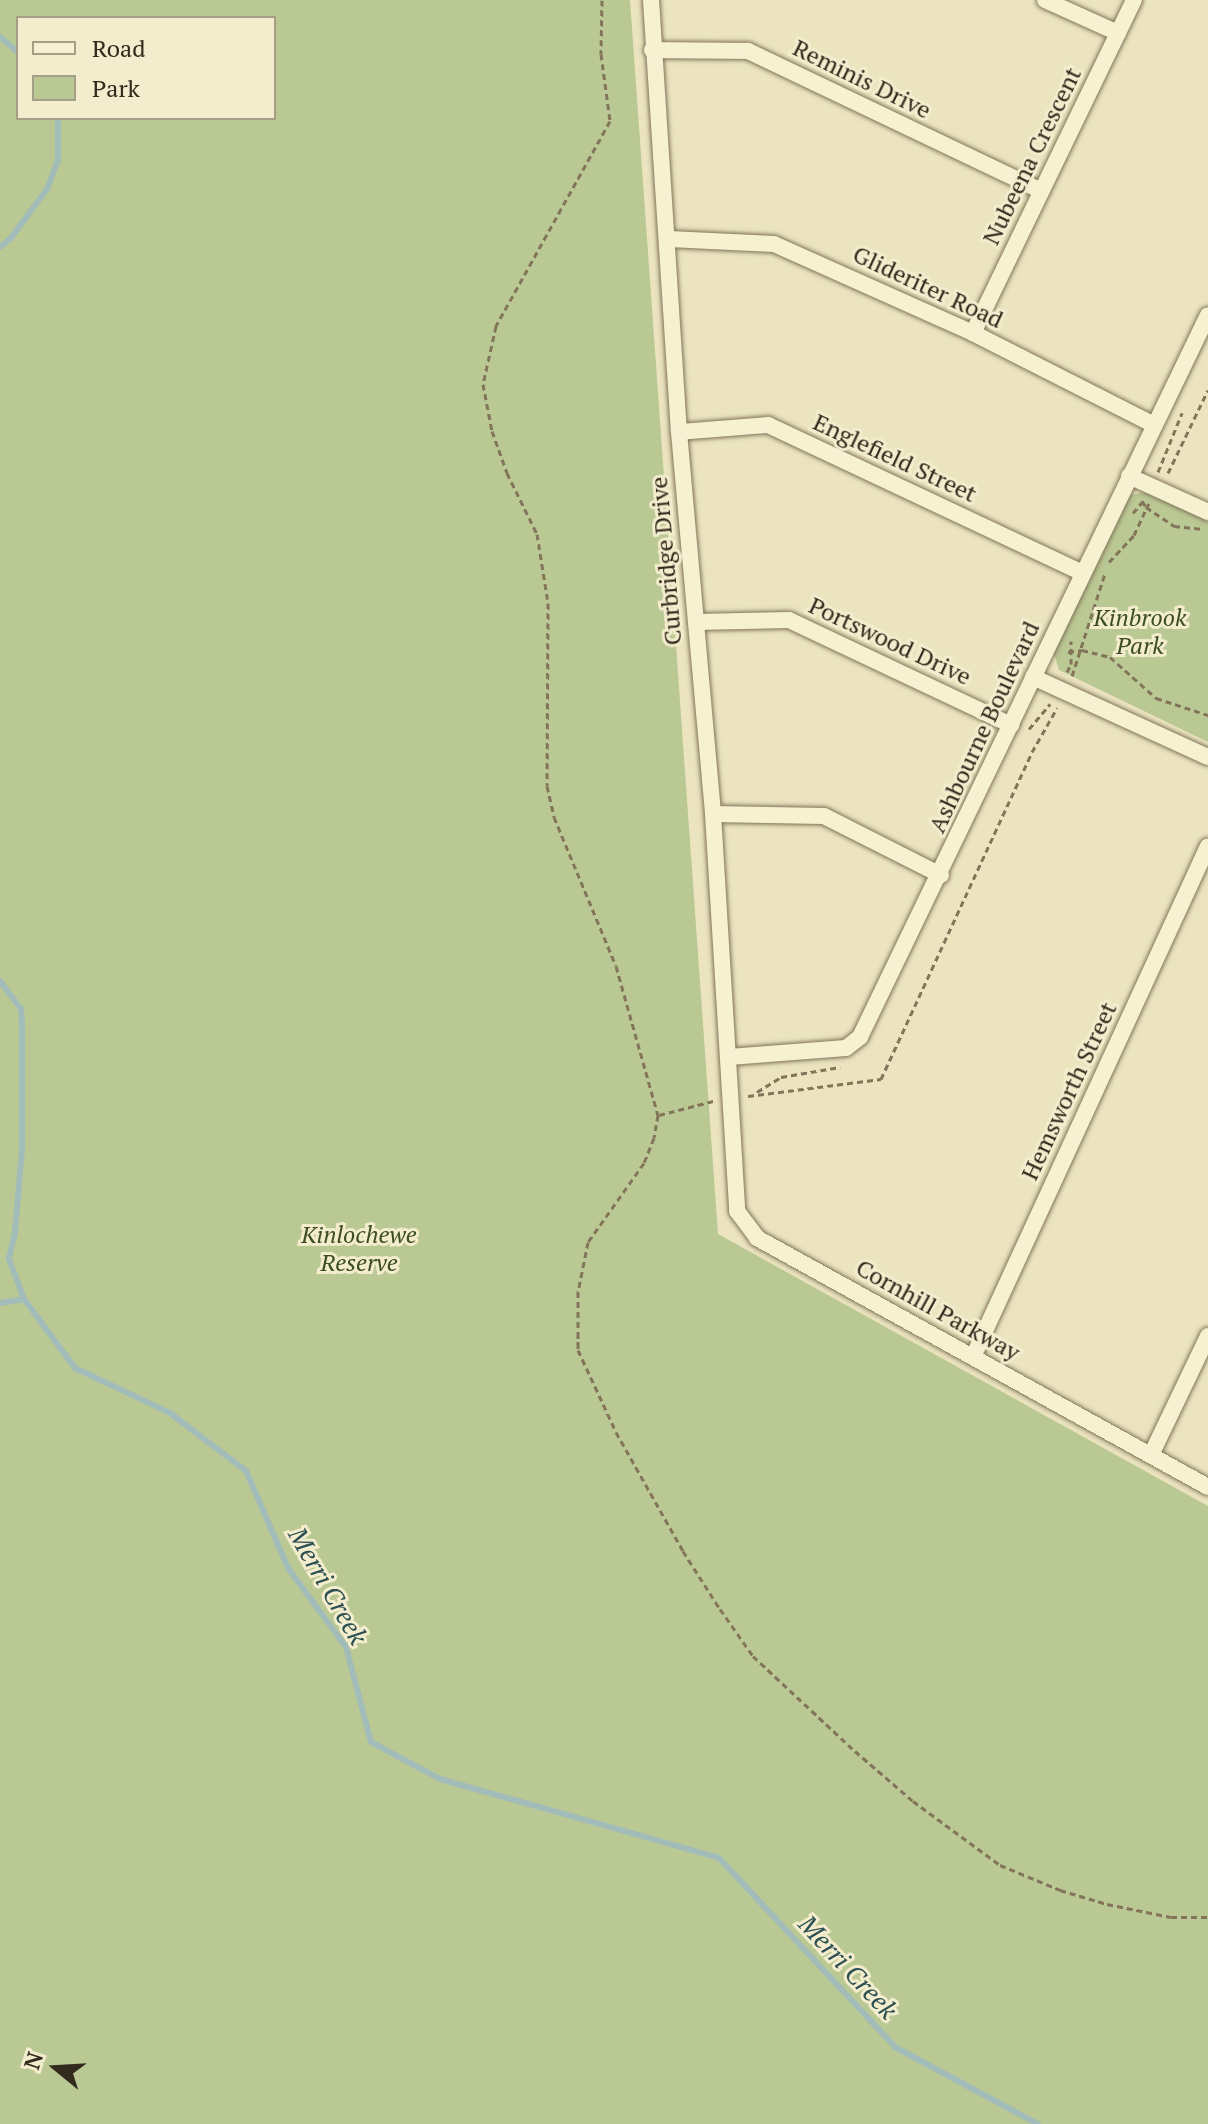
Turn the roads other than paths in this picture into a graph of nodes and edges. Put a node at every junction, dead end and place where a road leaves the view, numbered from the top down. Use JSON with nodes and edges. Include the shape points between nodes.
{"nodes":[{"id":1,"x":651,"y":0,"type":"edge"},
{"id":2,"x":1045,"y":0,"type":"edge"},
{"id":3,"x":1134,"y":0,"type":"edge"},
{"id":4,"x":1118,"y":33,"type":"junction"},
{"id":5,"x":652,"y":50,"type":"junction"},
{"id":6,"x":1041,"y":191,"type":"junction"},
{"id":7,"x":669,"y":239,"type":"junction"},
{"id":8,"x":1208,"y":315,"type":"edge"},
{"id":9,"x":973,"y":333,"type":"junction"},
{"id":10,"x":1154,"y":425,"type":"junction"},
{"id":11,"x":679,"y":432,"type":"junction"},
{"id":12,"x":1129,"y":476,"type":"junction"},
{"id":13,"x":1208,"y":512,"type":"edge"},
{"id":14,"x":1083,"y":573,"type":"junction"},
{"id":15,"x":696,"y":622,"type":"junction"},
{"id":16,"x":1033,"y":677,"type":"junction"},
{"id":17,"x":1011,"y":725,"type":"junction"},
{"id":18,"x":1208,"y":757,"type":"edge"},
{"id":19,"x":713,"y":814,"type":"junction"},
{"id":20,"x":1208,"y":846,"type":"edge"},
{"id":21,"x":941,"y":875,"type":"junction"},
{"id":22,"x":729,"y":1057,"type":"junction"},
{"id":23,"x":731,"y":1117,"type":"joint"},
{"id":24,"x":1208,"y":1336,"type":"edge"},
{"id":25,"x":973,"y":1357,"type":"junction"},
{"id":26,"x":1151,"y":1455,"type":"junction"},
{"id":27,"x":1208,"y":1487,"type":"edge"}],
"edges":[{"from":1,"to":5,"type":"street","name":"Curbridge Drive"},
{"from":2,"to":4,"type":"street"},
{"from":3,"to":4,"type":"street","name":"Nubeena Crescent"},
{"from":4,"to":6,"type":"street","name":"Nubeena Crescent"},
{"from":5,"to":6,"type":"street","name":"Reminis Drive","via":[[748,51]]},
{"from":5,"to":7,"type":"street","name":"Curbridge Drive"},
{"from":6,"to":9,"type":"street","name":"Nubeena Crescent"},
{"from":7,"to":9,"type":"street","name":"Glideriter Road","via":[[774,244]]},
{"from":7,"to":11,"type":"street","name":"Curbridge Drive"},
{"from":8,"to":10,"type":"street","name":"Ashbourne Boulevard"},
{"from":9,"to":10,"type":"street","name":"Glideriter Road"},
{"from":10,"to":12,"type":"street","name":"Ashbourne Boulevard"},
{"from":11,"to":14,"type":"street","name":"Englefield Street","via":[[768,425]]},
{"from":11,"to":15,"type":"street","name":"Curbridge Drive"},
{"from":12,"to":13,"type":"street"},
{"from":12,"to":14,"type":"street","name":"Ashbourne Boulevard"},
{"from":14,"to":16,"type":"street","name":"Ashbourne Boulevard"},
{"from":15,"to":17,"type":"street","name":"Portswood Drive","via":[[789,620]]},
{"from":15,"to":19,"type":"street","name":"Curbridge Drive"},
{"from":16,"to":17,"type":"street","name":"Ashbourne Boulevard"},
{"from":16,"to":18,"type":"street"},
{"from":17,"to":21,"type":"street","name":"Ashbourne Boulevard"},
{"from":19,"to":21,"type":"street","via":[[824,816]]},
{"from":19,"to":22,"type":"street","name":"Curbridge Drive"},
{"from":20,"to":25,"type":"street","name":"Hemsworth Street"},
{"from":21,"to":22,"type":"street","name":"Ashbourne Boulevard","via":[[860,1037],[846,1048]]},
{"from":22,"to":23,"type":"street","name":"Curbridge Drive"},
{"from":23,"to":25,"type":"street","name":"Cornhill Parkway","via":[[737,1211],[757,1238]]},
{"from":24,"to":26,"type":"street"},
{"from":25,"to":26,"type":"street","name":"Cornhill Parkway"},
{"from":26,"to":27,"type":"street","name":"Cornhill Parkway"}]}
